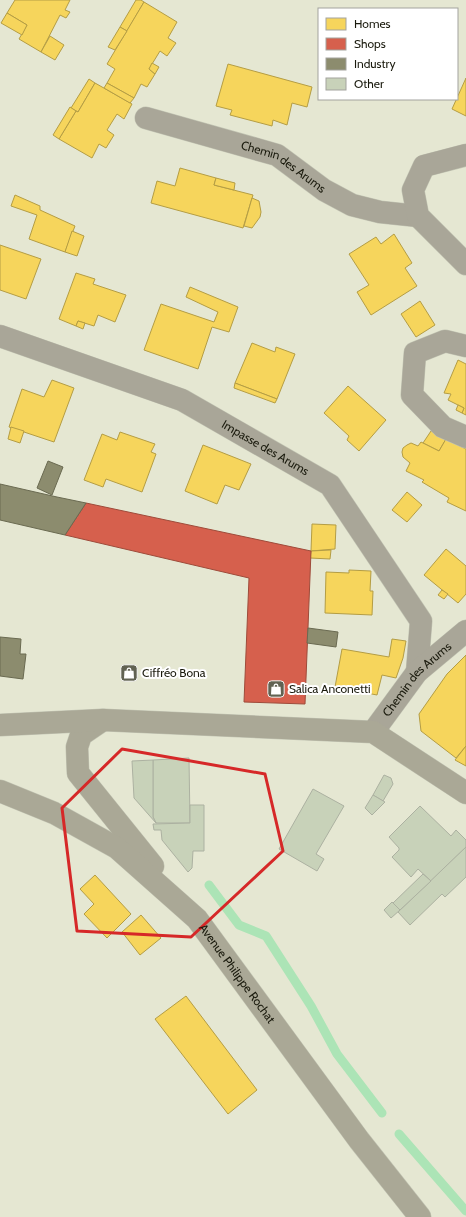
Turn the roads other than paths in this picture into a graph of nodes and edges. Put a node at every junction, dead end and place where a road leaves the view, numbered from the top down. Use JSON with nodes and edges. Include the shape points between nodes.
{"nodes":[{"id":1,"x":146,"y":118,"type":"dead end"},
{"id":2,"x":466,"y":155,"type":"edge"},
{"id":3,"x":418,"y":216,"type":"junction"},
{"id":4,"x":466,"y":264,"type":"edge"},
{"id":5,"x":0,"y":336,"type":"edge"},
{"id":6,"x":466,"y":346,"type":"edge"},
{"id":7,"x":466,"y":437,"type":"edge"},
{"id":8,"x":466,"y":630,"type":"edge"},
{"id":9,"x":417,"y":672,"type":"junction"},
{"id":10,"x":103,"y":720,"type":"junction"},
{"id":11,"x":0,"y":725,"type":"edge"},
{"id":12,"x":374,"y":732,"type":"junction"},
{"id":13,"x":0,"y":791,"type":"edge"},
{"id":14,"x":466,"y":793,"type":"edge"},
{"id":15,"x":196,"y":919,"type":"junction"},
{"id":16,"x":420,"y":1217,"type":"edge"}],
"edges":[{"from":1,"to":3,"type":"street","name":"Chemin des Arums","via":[[278,155],[324,190],[352,205],[380,212]]},
{"from":2,"to":3,"type":"street","via":[[424,166],[413,190]]},
{"from":3,"to":4,"type":"street"},
{"from":5,"to":9,"type":"street","name":"Impasse des Arums","via":[[182,400],[330,485],[420,621]]},
{"from":6,"to":7,"type":"street","via":[[445,341],[415,353],[412,395],[443,427]]},
{"from":8,"to":9,"type":"street","name":"Chemin des Arums"},
{"from":9,"to":12,"type":"street","name":"Chemin des Arums"},
{"from":10,"to":11,"type":"main road"},
{"from":10,"to":12,"type":"main road"},
{"from":10,"to":15,"type":"main road","via":[[80,736],[77,747],[78,773]]},
{"from":12,"to":14,"type":"main road"},
{"from":13,"to":15,"type":"main road","name":"Avenue Philippe Rochat","via":[[54,813],[117,848]]},
{"from":15,"to":16,"type":"main road","name":"Avenue Philippe Rochat","via":[[359,1140]]}]}
